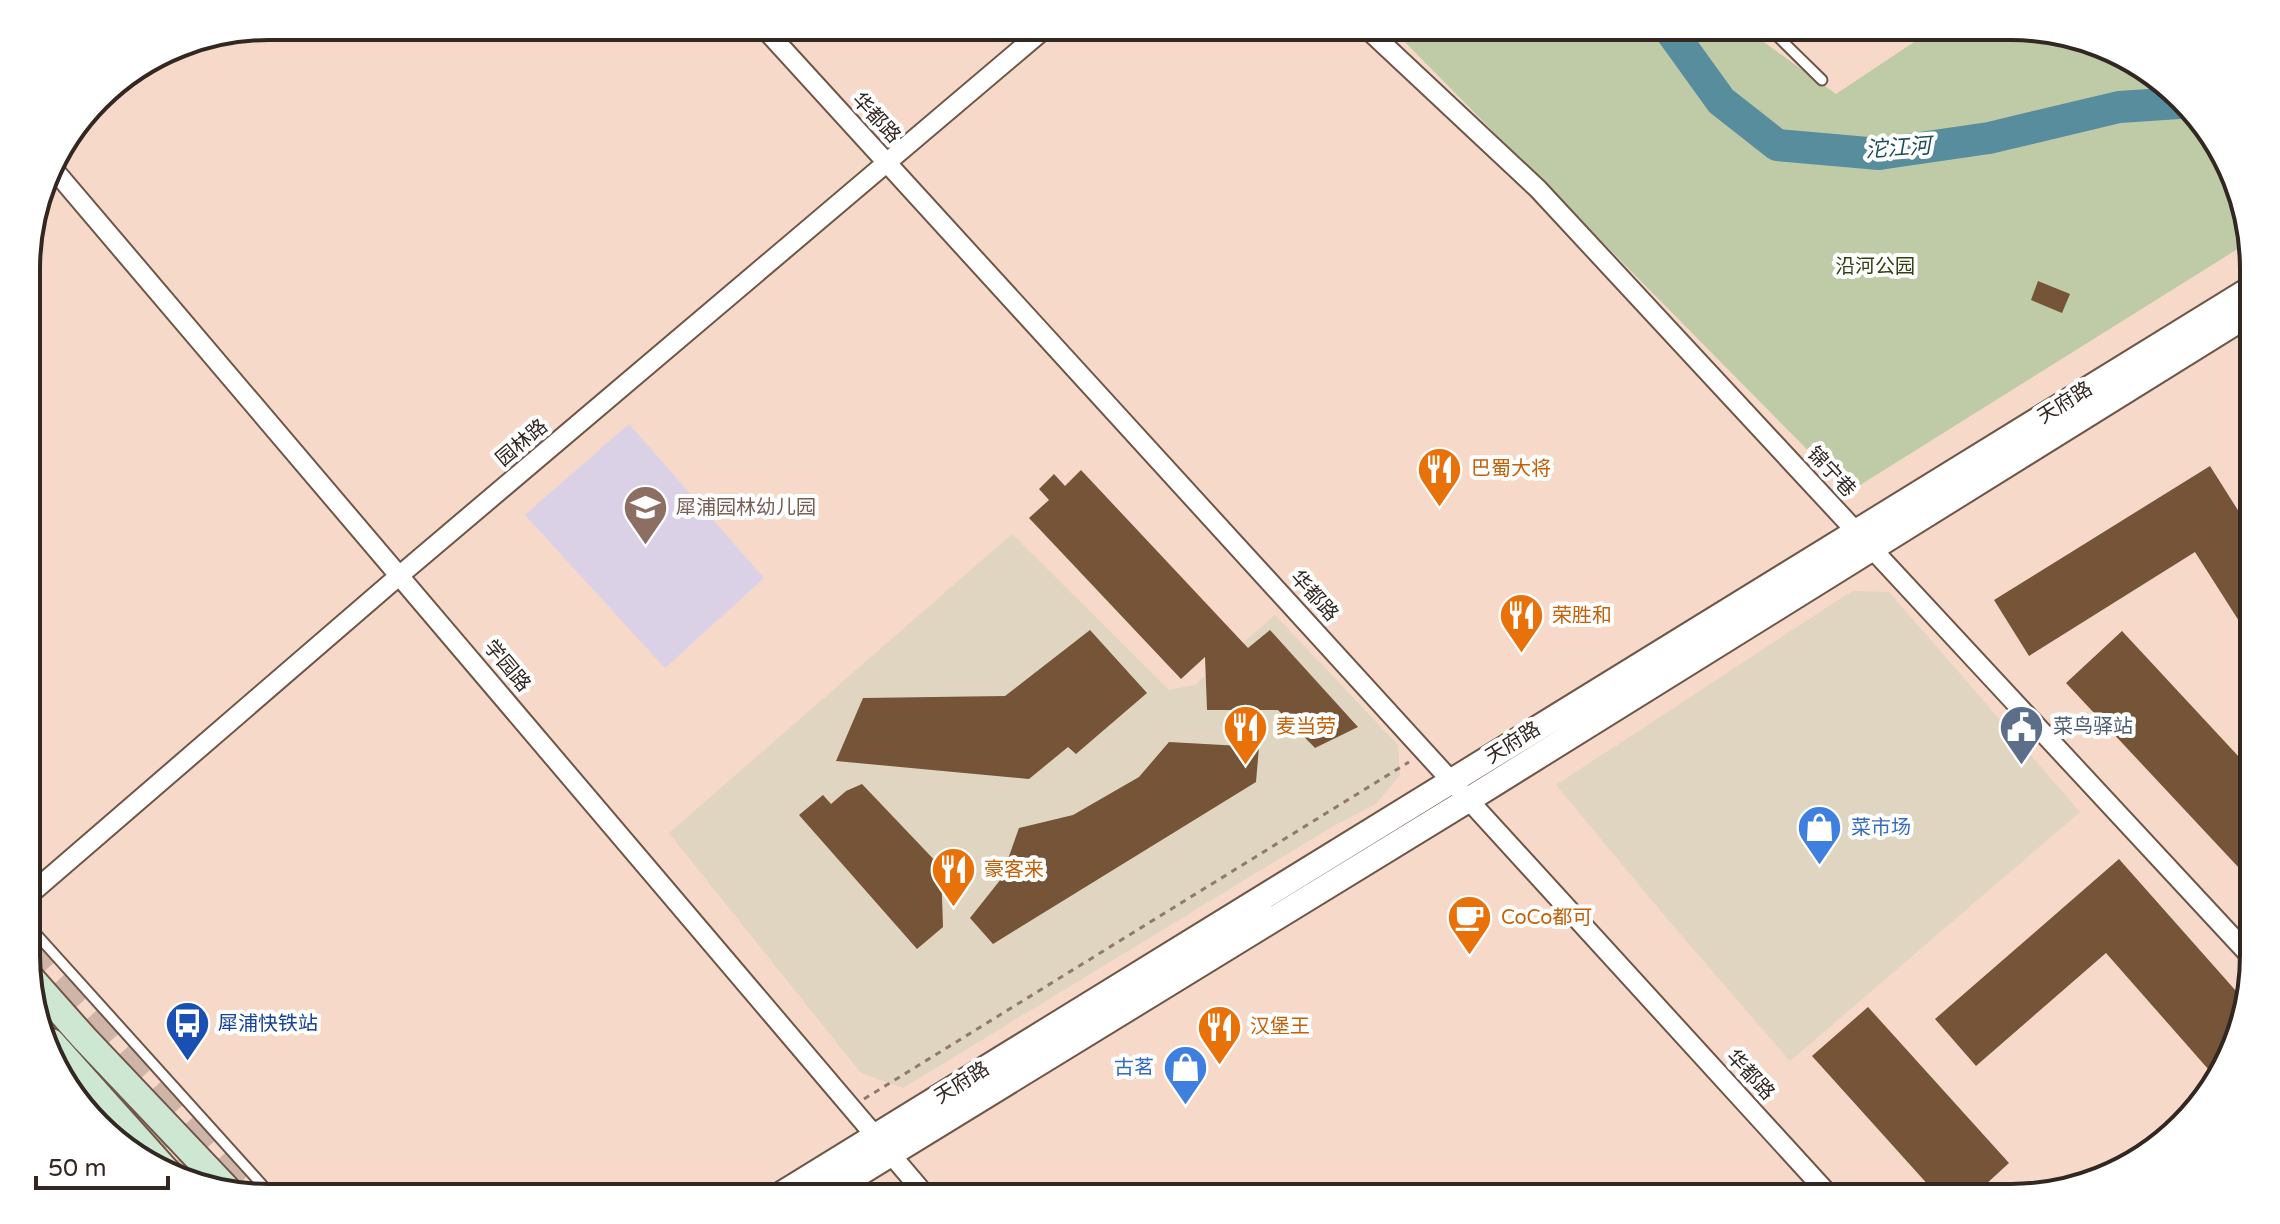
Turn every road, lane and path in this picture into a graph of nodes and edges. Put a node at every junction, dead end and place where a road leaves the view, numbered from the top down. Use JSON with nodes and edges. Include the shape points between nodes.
{"nodes":[{"id":1,"x":775,"y":40,"type":"edge"},
{"id":2,"x":1031,"y":40,"type":"edge"},
{"id":3,"x":1379,"y":40,"type":"edge"},
{"id":4,"x":1781,"y":40,"type":"edge"},
{"id":5,"x":1822,"y":80,"type":"dead end"},
{"id":6,"x":887,"y":162,"type":"junction"},
{"id":7,"x":60,"y":176,"type":"edge"},
{"id":8,"x":2240,"y":296,"type":"edge"},
{"id":9,"x":2240,"y":319,"type":"edge"},
{"id":10,"x":1864,"y":539,"type":"junction"},
{"id":11,"x":400,"y":575,"type":"junction"},
{"id":12,"x":1426,"y":751,"type":"junction"},
{"id":13,"x":1452,"y":781,"type":"junction"},
{"id":14,"x":1468,"y":800,"type":"junction"},
{"id":15,"x":40,"y":886,"type":"edge"},
{"id":16,"x":40,"y":938,"type":"edge"},
{"id":17,"x":2240,"y":945,"type":"edge"},
{"id":18,"x":44,"y":992,"type":"edge"},
{"id":19,"x":64,"y":1057,"type":"edge"},
{"id":20,"x":852,"y":1107,"type":"junction"},
{"id":21,"x":883,"y":1145,"type":"junction"},
{"id":22,"x":145,"y":1147,"type":"edge"},
{"id":23,"x":216,"y":1177,"type":"edge"},
{"id":24,"x":261,"y":1183,"type":"edge"},
{"id":25,"x":804,"y":1184,"type":"edge"},
{"id":26,"x":836,"y":1184,"type":"edge"},
{"id":27,"x":916,"y":1184,"type":"edge"},
{"id":28,"x":1819,"y":1184,"type":"edge"}],
"edges":[{"from":1,"to":6,"type":"street","name":"华都路"},
{"from":2,"to":6,"type":"street","name":"园林路"},
{"from":3,"to":10,"type":"street","name":"锦宁巷","via":[[1538,189]]},
{"from":4,"to":5,"type":"lane"},
{"from":6,"to":11,"type":"street","name":"园林路"},
{"from":6,"to":12,"type":"street","name":"华都路"},
{"from":7,"to":11,"type":"street","name":"学园路"},
{"from":8,"to":10,"type":"street","name":"天府路"},
{"from":9,"to":10,"type":"street","name":"天府路"},
{"from":10,"to":13,"type":"street","name":"天府路"},
{"from":10,"to":14,"type":"street","name":"天府路"},
{"from":10,"to":17,"type":"street","name":"锦宁巷"},
{"from":11,"to":15,"type":"street","name":"园林路"},
{"from":11,"to":20,"type":"street","name":"学园路"},
{"from":12,"to":13,"type":"street","name":"华都路"},
{"from":12,"to":20,"type":"path"},
{"from":13,"to":14,"type":"street","name":"华都路"},
{"from":13,"to":21,"type":"street","name":"天府路"},
{"from":14,"to":21,"type":"street","name":"天府路"},
{"from":14,"to":28,"type":"street","name":"华都路"},
{"from":16,"to":24,"type":"lane"},
{"from":18,"to":23,"type":"main road"},
{"from":19,"to":22,"type":"main road"},
{"from":20,"to":21,"type":"street","name":"学园路"},
{"from":21,"to":25,"type":"street","name":"天府路"},
{"from":21,"to":26,"type":"street","name":"天府路"},
{"from":21,"to":27,"type":"street","name":"学园路"}]}
